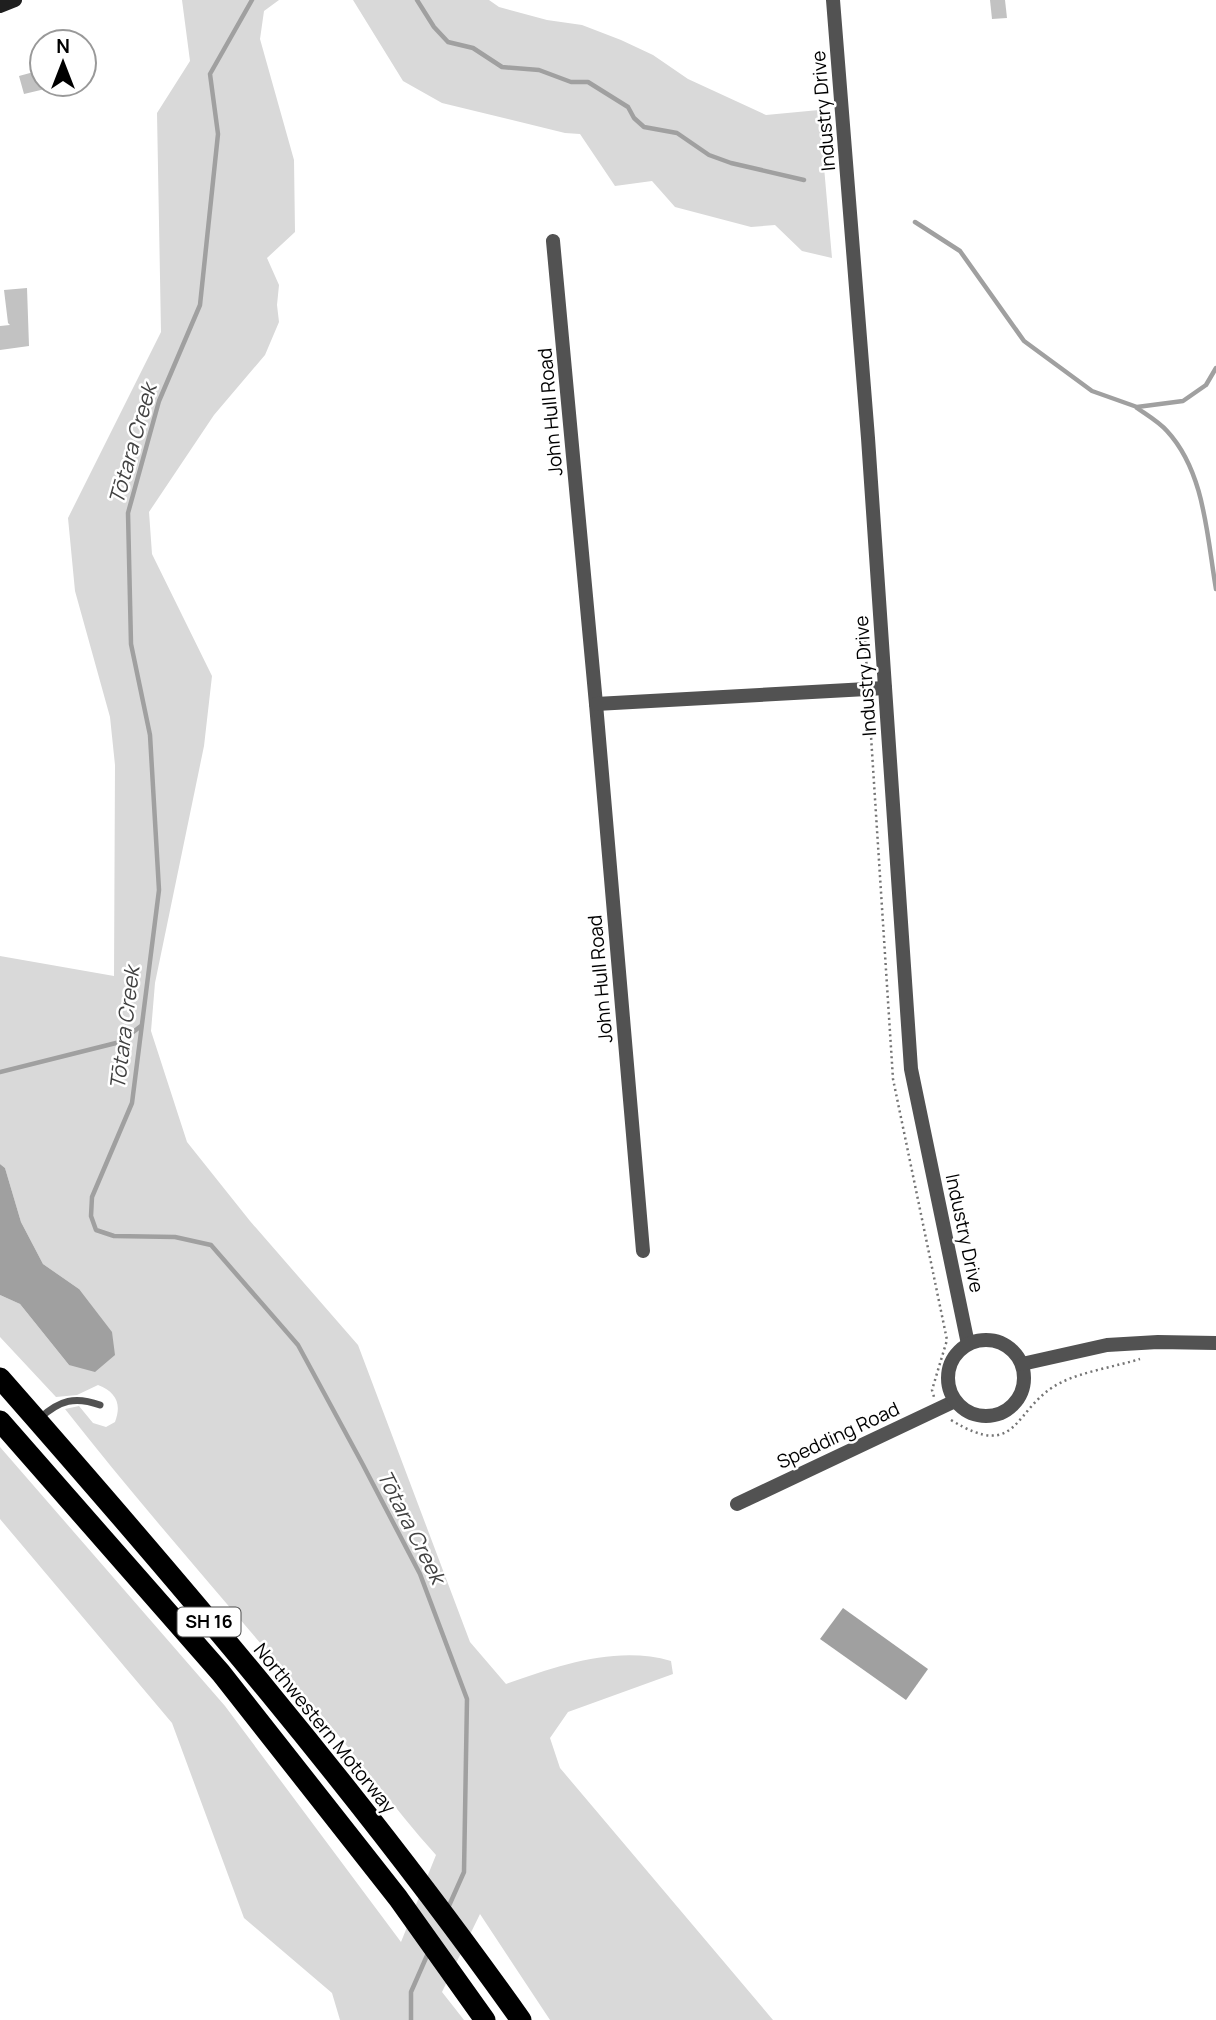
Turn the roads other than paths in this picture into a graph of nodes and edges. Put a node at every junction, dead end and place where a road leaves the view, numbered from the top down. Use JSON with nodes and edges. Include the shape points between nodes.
{"nodes":[{"id":1,"x":15,"y":0,"type":"edge"},
{"id":2,"x":833,"y":0,"type":"edge"},
{"id":3,"x":0,"y":6,"type":"edge"},
{"id":4,"x":553,"y":241,"type":"dead end"},
{"id":5,"x":885,"y":688,"type":"junction"},
{"id":6,"x":596,"y":704,"type":"junction"},
{"id":7,"x":643,"y":1251,"type":"dead end"},
{"id":8,"x":1216,"y":1343,"type":"edge"},
{"id":9,"x":968,"y":1345,"type":"junction"},
{"id":10,"x":1022,"y":1364,"type":"junction"},
{"id":11,"x":0,"y":1378,"type":"edge"},
{"id":12,"x":955,"y":1401,"type":"junction"},
{"id":13,"x":100,"y":1405,"type":"dead end"},
{"id":14,"x":0,"y":1421,"type":"edge"},
{"id":15,"x":37,"y":1421,"type":"junction"},
{"id":16,"x":737,"y":1504,"type":"dead end"},
{"id":17,"x":485,"y":2020,"type":"edge"},
{"id":18,"x":521,"y":2020,"type":"edge"}],
"edges":[{"from":1,"to":3,"type":"main road"},
{"from":2,"to":5,"type":"street","name":"Industry Drive"},
{"from":4,"to":6,"type":"street","name":"John Hull Road"},
{"from":5,"to":6,"type":"street"},
{"from":5,"to":9,"type":"street","name":"Industry Drive","via":[[911,1069]]},
{"from":6,"to":7,"type":"street","name":"John Hull Road"},
{"from":8,"to":10,"type":"street","via":[[1107,1345]]},
{"from":9,"to":10,"type":"street","via":[[981,1340],[1006,1345]]},
{"from":9,"to":12,"type":"street","via":[[958,1352],[948,1376]]},
{"from":10,"to":12,"type":"street","via":[[1024,1389],[1010,1409],[987,1417],[974,1415]]},
{"from":11,"to":15,"type":"highway","name":"Northwestern Motorway","number":"SH 16"},
{"from":12,"to":16,"type":"street","name":"Spedding Road"},
{"from":13,"to":15,"type":"lane","via":[[81,1401],[55,1404]]},
{"from":14,"to":17,"type":"highway","number":"SH 16","via":[[221,1673],[398,1898]]},
{"from":15,"to":18,"type":"highway","name":"Northwestern Motorway","number":"SH 16","via":[[258,1680],[411,1871]]}]}
